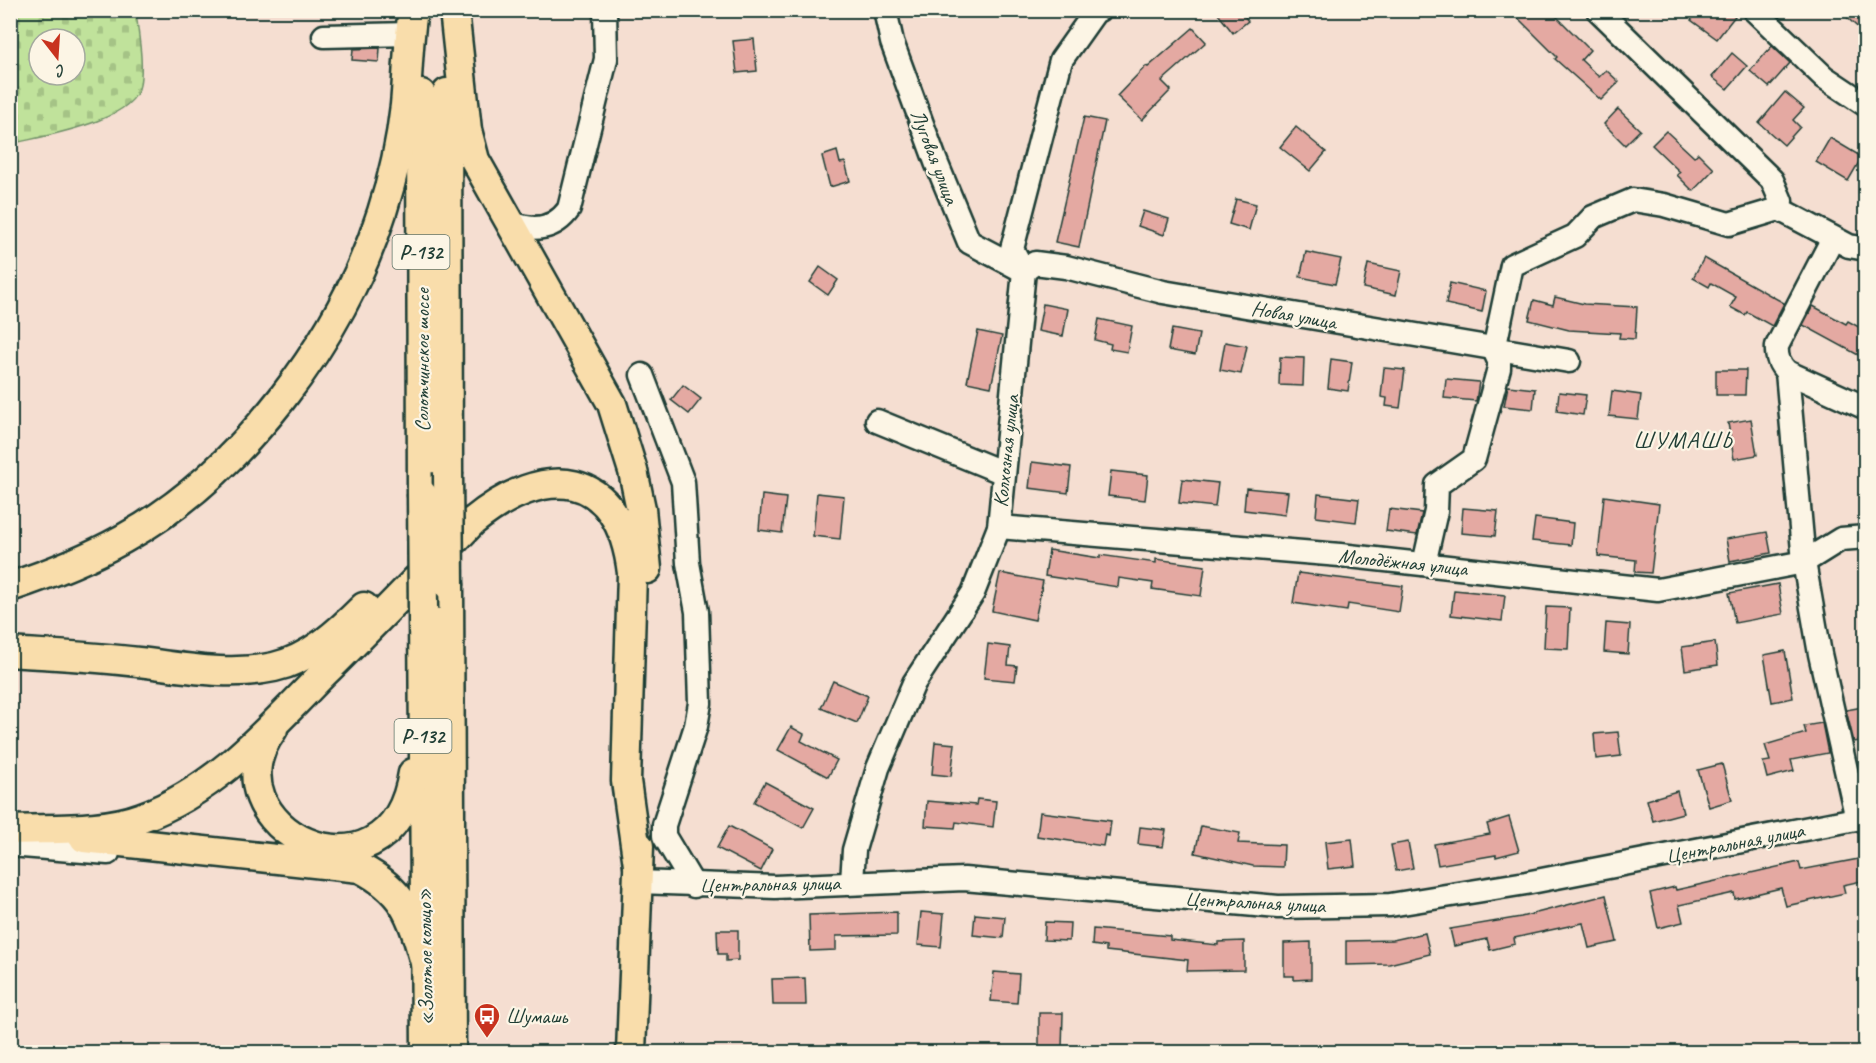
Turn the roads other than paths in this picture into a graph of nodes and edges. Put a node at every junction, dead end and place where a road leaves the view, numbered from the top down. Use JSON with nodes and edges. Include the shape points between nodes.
{"nodes":[{"id":1,"x":446,"y":10,"type":"edge"},
{"id":2,"x":454,"y":10,"type":"edge"},
{"id":3,"x":605,"y":10,"type":"edge"},
{"id":4,"x":885,"y":10,"type":"edge"},
{"id":5,"x":1099,"y":10,"type":"edge"},
{"id":6,"x":1598,"y":10,"type":"edge"},
{"id":7,"x":1754,"y":10,"type":"edge"},
{"id":8,"x":415,"y":18,"type":"edge"},
{"id":9,"x":324,"y":36,"type":"dead end"},
{"id":10,"x":1866,"y":105,"type":"edge"},
{"id":11,"x":1779,"y":209,"type":"junction"},
{"id":12,"x":512,"y":223,"type":"junction"},
{"id":13,"x":1833,"y":238,"type":"junction"},
{"id":14,"x":1866,"y":249,"type":"edge"},
{"id":15,"x":1024,"y":271,"type":"junction"},
{"id":16,"x":1494,"y":350,"type":"junction"},
{"id":17,"x":1569,"y":361,"type":"dead end"},
{"id":18,"x":1786,"y":372,"type":"junction"},
{"id":19,"x":642,"y":375,"type":"dead end"},
{"id":20,"x":1866,"y":408,"type":"edge"},
{"id":21,"x":878,"y":422,"type":"dead end"},
{"id":22,"x":1004,"y":473,"type":"junction"},
{"id":23,"x":999,"y":527,"type":"junction"},
{"id":24,"x":1866,"y":537,"type":"edge"},
{"id":25,"x":1804,"y":562,"type":"junction"},
{"id":26,"x":1424,"y":564,"type":"junction"},
{"id":27,"x":647,"y":582,"type":"junction"},
{"id":28,"x":10,"y":587,"type":"edge"},
{"id":29,"x":10,"y":642,"type":"edge"},
{"id":30,"x":10,"y":652,"type":"edge"},
{"id":31,"x":136,"y":661,"type":"junction"},
{"id":32,"x":288,"y":709,"type":"junction"},
{"id":33,"x":423,"y":715,"type":"junction"},
{"id":34,"x":1861,"y":818,"type":"edge"},
{"id":35,"x":10,"y":830,"type":"edge"},
{"id":36,"x":10,"y":845,"type":"edge"},
{"id":37,"x":195,"y":850,"type":"junction"},
{"id":38,"x":452,"y":863,"type":"joint"},
{"id":39,"x":638,"y":873,"type":"junction"},
{"id":40,"x":852,"y":882,"type":"junction"},
{"id":41,"x":694,"y":886,"type":"junction"},
{"id":42,"x":426,"y":966,"type":"junction"},
{"id":43,"x":426,"y":1053,"type":"edge"},
{"id":44,"x":452,"y":1053,"type":"edge"},
{"id":45,"x":631,"y":1053,"type":"edge"}],
"edges":[{"from":1,"to":38,"type":"main road","name":"Солотчинское шоссе","number":"Р-132","bridge":true},
{"from":2,"to":12,"type":"main road","via":[[466,130],[475,160]]},
{"from":3,"to":12,"type":"street","via":[[606,59],[569,209],[556,223],[545,227],[526,229]]},
{"from":4,"to":15,"type":"street","name":"Луговая улица","via":[[892,42],[932,153],[969,242]]},
{"from":5,"to":15,"type":"street","name":"Колхозная улица","via":[[1061,60],[1012,249]]},
{"from":6,"to":11,"type":"street","via":[[1772,180],[1781,201]]},
{"from":7,"to":10,"type":"street","via":[[1824,77]]},
{"from":8,"to":9,"type":"street"},
{"from":8,"to":28,"type":"main road","via":[[405,106],[382,211],[357,274],[323,339],[301,370],[224,462],[162,514],[93,555]]},
{"from":8,"to":33,"type":"main road","name":"Солотчинское шоссе","number":"Р-132","bridge":true},
{"from":11,"to":13,"type":"street"},
{"from":11,"to":16,"type":"street","via":[[1729,224],[1633,200],[1593,217],[1575,236],[1512,265]]},
{"from":12,"to":27,"type":"main road","via":[[619,422],[642,509]]},
{"from":13,"to":14,"type":"street"},
{"from":13,"to":18,"type":"street","via":[[1777,346],[1778,361]]},
{"from":15,"to":16,"type":"street","name":"Новая улица","via":[[1035,263],[1066,267],[1163,292]]},
{"from":15,"to":22,"type":"street","name":"Колхозная улица"},
{"from":16,"to":17,"type":"street","name":"Новая улица"},
{"from":16,"to":26,"type":"street","via":[[1498,368],[1479,444],[1472,462],[1437,485],[1436,511]]},
{"from":18,"to":20,"type":"street"},
{"from":18,"to":25,"type":"street"},
{"from":19,"to":41,"type":"street","via":[[682,482],[688,563],[697,612],[698,715],[664,825],[664,836]]},
{"from":21,"to":22,"type":"street"},
{"from":22,"to":23,"type":"street","name":"Колхозная улица"},
{"from":23,"to":26,"type":"street","name":"Молодёжная улица"},
{"from":23,"to":40,"type":"street","name":"Колхозная улица","via":[[973,593],[914,683],[878,768],[854,850]]},
{"from":24,"to":25,"type":"street","via":[[1841,539]]},
{"from":25,"to":26,"type":"street","name":"Молодёжная улица","via":[[1658,590]]},
{"from":25,"to":34,"type":"street","via":[[1820,654]]},
{"from":27,"to":31,"type":"main road","via":[[635,529],[620,502],[584,473],[543,467],[509,477],[480,495],[342,628],[307,654],[276,667],[229,671]]},
{"from":27,"to":39,"type":"main road"},
{"from":29,"to":31,"type":"main road"},
{"from":30,"to":31,"type":"main road"},
{"from":32,"to":33,"type":"main road","via":[[261,749],[258,780],[263,803],[287,833],[330,848],[364,845],[398,820],[410,794]]},
{"from":32,"to":35,"type":"main road","via":[[202,787],[165,808],[139,819],[111,824]]},
{"from":32,"to":39,"type":"main road","via":[[488,510],[519,492],[547,483],[586,489],[612,510],[629,550],[632,573],[626,781]]},
{"from":33,"to":42,"type":"main road","name":"«Золотое кольцо»","number":"Р-132"},
{"from":34,"to":40,"type":"street","name":"Центральная улица","via":[[1526,883],[1389,905],[1278,907],[964,879]]},
{"from":35,"to":37,"type":"main road"},
{"from":36,"to":37,"type":"street","via":[[111,853]]},
{"from":37,"to":42,"type":"main road","via":[[342,864],[367,872],[391,888],[405,904]]},
{"from":38,"to":44,"type":"main road","name":"«Золотое кольцо»","number":"Р-132"},
{"from":39,"to":41,"type":"street","name":"Центральная улица"},
{"from":39,"to":45,"type":"main road"},
{"from":40,"to":41,"type":"street","name":"Центральная улица"},
{"from":42,"to":43,"type":"main road","name":"«Золотое кольцо»","number":"Р-132"}]}
